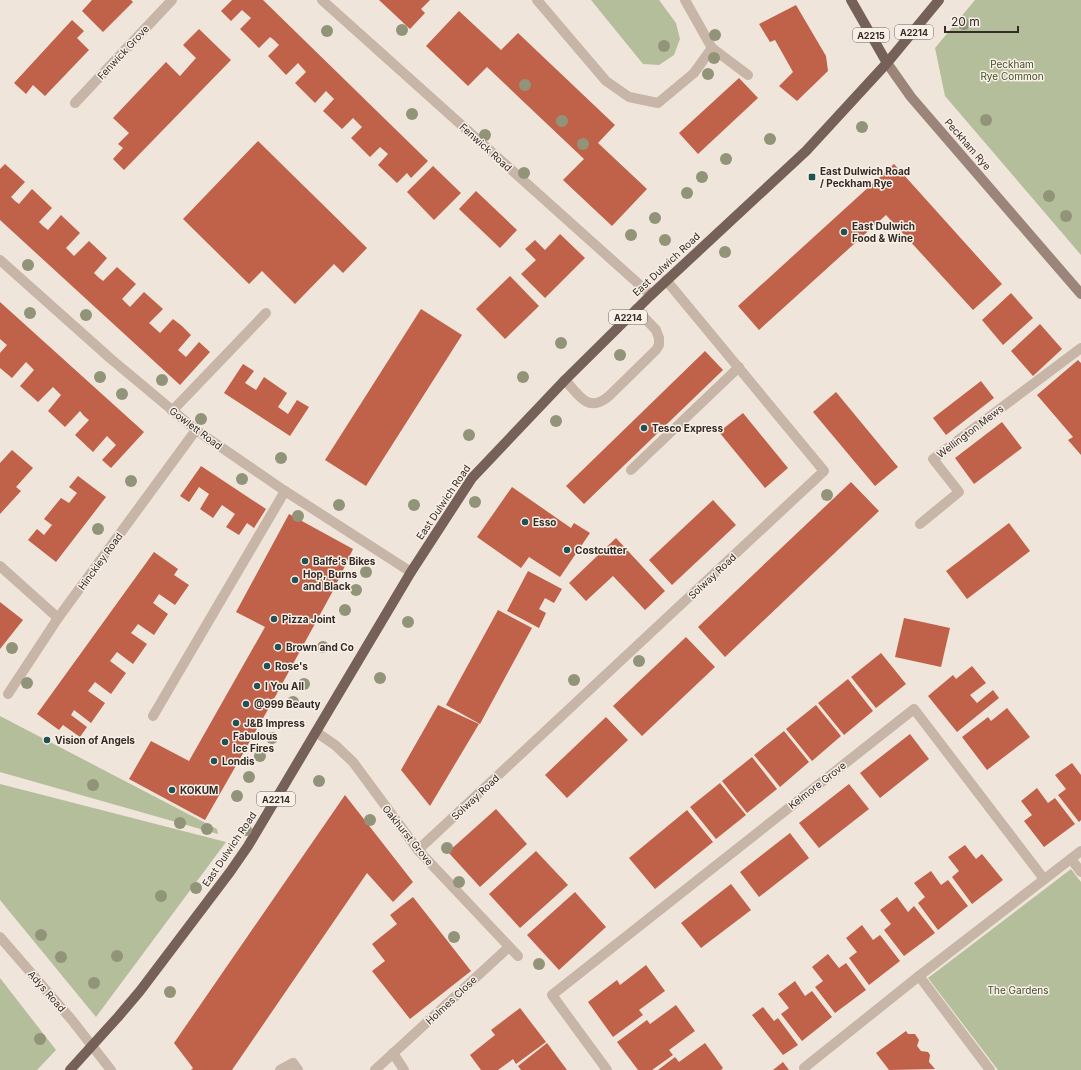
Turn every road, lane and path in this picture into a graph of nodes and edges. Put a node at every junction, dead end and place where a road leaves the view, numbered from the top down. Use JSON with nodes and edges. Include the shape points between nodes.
{"nodes":[{"id":1,"x":172,"y":0,"type":"edge"},
{"id":2,"x":322,"y":0,"type":"edge"},
{"id":3,"x":537,"y":0,"type":"edge"},
{"id":4,"x":685,"y":0,"type":"edge"},
{"id":5,"x":852,"y":0,"type":"edge"},
{"id":6,"x":939,"y":0,"type":"edge"},
{"id":7,"x":712,"y":48,"type":"junction"},
{"id":8,"x":887,"y":63,"type":"junction"},
{"id":9,"x":748,"y":75,"type":"dead end"},
{"id":10,"x":75,"y":103,"type":"dead end"},
{"id":11,"x":0,"y":260,"type":"edge"},
{"id":12,"x":666,"y":280,"type":"junction"},
{"id":13,"x":1081,"y":294,"type":"edge"},
{"id":14,"x":650,"y":295,"type":"junction"},
{"id":15,"x":636,"y":309,"type":"junction"},
{"id":16,"x":266,"y":313,"type":"dead end"},
{"id":17,"x":1081,"y":348,"type":"edge"},
{"id":18,"x":739,"y":367,"type":"junction"},
{"id":19,"x":565,"y":380,"type":"junction"},
{"id":20,"x":172,"y":411,"type":"junction"},
{"id":21,"x":196,"y":430,"type":"junction"},
{"id":22,"x":631,"y":470,"type":"dead end"},
{"id":23,"x":285,"y":491,"type":"junction"},
{"id":24,"x":920,"y":524,"type":"dead end"},
{"id":25,"x":0,"y":566,"type":"edge"},
{"id":26,"x":411,"y":572,"type":"junction"},
{"id":27,"x":58,"y":618,"type":"junction"},
{"id":28,"x":8,"y":694,"type":"dead end"},
{"id":29,"x":153,"y":716,"type":"dead end"},
{"id":30,"x":316,"y":732,"type":"junction"},
{"id":31,"x":418,"y":850,"type":"junction"},
{"id":32,"x":1081,"y":851,"type":"edge"},
{"id":33,"x":1071,"y":859,"type":"junction"},
{"id":34,"x":1081,"y":872,"type":"edge"},
{"id":35,"x":1044,"y":879,"type":"junction"},
{"id":36,"x":0,"y":937,"type":"edge"},
{"id":37,"x":509,"y":947,"type":"junction"},
{"id":38,"x":518,"y":956,"type":"dead end"},
{"id":39,"x":920,"y":976,"type":"junction"},
{"id":40,"x":93,"y":1046,"type":"junction"},
{"id":41,"x":393,"y":1053,"type":"junction"},
{"id":42,"x":804,"y":1068,"type":"dead end"},
{"id":43,"x":70,"y":1070,"type":"edge"},
{"id":44,"x":111,"y":1070,"type":"edge"},
{"id":45,"x":280,"y":1070,"type":"edge"},
{"id":46,"x":298,"y":1070,"type":"edge"},
{"id":47,"x":375,"y":1070,"type":"edge"},
{"id":48,"x":404,"y":1070,"type":"edge"},
{"id":49,"x":607,"y":1070,"type":"edge"},
{"id":50,"x":990,"y":1070,"type":"edge"}],
"edges":[{"from":1,"to":10,"type":"street","name":"Fenwick Grove"},
{"from":2,"to":14,"type":"street","name":"Fenwick Road"},
{"from":3,"to":7,"type":"street","via":[[606,81],[629,97],[658,103],[694,73]]},
{"from":4,"to":7,"type":"street"},
{"from":5,"to":8,"type":"main road","name":"Peckham Rye","number":"A2215"},
{"from":6,"to":8,"type":"main road","name":"East Dulwich Road","number":"A2214"},
{"from":7,"to":9,"type":"street"},
{"from":8,"to":12,"type":"main road","name":"East Dulwich Road","number":"A2214","via":[[806,151]]},
{"from":8,"to":13,"type":"main road","name":"Peckham Rye","via":[[922,110]]},
{"from":11,"to":20,"type":"street","name":"Gowlett Road"},
{"from":12,"to":14,"type":"main road","name":"East Dulwich Road","number":"A2214"},
{"from":12,"to":18,"type":"street","name":"Solway Road"},
{"from":14,"to":15,"type":"main road","name":"East Dulwich Road","number":"A2214"},
{"from":15,"to":19,"type":"main road","name":"East Dulwich Road","number":"A2214"},
{"from":15,"to":19,"type":"street","via":[[658,334],[659,345],[656,350],[599,403],[590,404],[584,401]]},
{"from":16,"to":20,"type":"street"},
{"from":17,"to":24,"type":"street","name":"Wellington Mews","via":[[933,459],[959,492]]},
{"from":18,"to":22,"type":"street"},
{"from":18,"to":31,"type":"street","name":"Solway Road","via":[[824,471]]},
{"from":19,"to":26,"type":"main road","name":"East Dulwich Road","number":"A2214","via":[[472,478]]},
{"from":20,"to":21,"type":"street","name":"Gowlett Road"},
{"from":21,"to":23,"type":"street","name":"Gowlett Road"},
{"from":21,"to":27,"type":"street","name":"Hinckley Road"},
{"from":23,"to":26,"type":"street","name":"Gowlett Road"},
{"from":23,"to":29,"type":"street"},
{"from":25,"to":27,"type":"street"},
{"from":26,"to":30,"type":"main road","name":"East Dulwich Road","number":"A2214"},
{"from":27,"to":28,"type":"street","name":"Hinckley Road"},
{"from":30,"to":31,"type":"street","name":"Oakhurst Grove","via":[[335,745],[352,762]]},
{"from":30,"to":40,"type":"main road","name":"East Dulwich Road","number":"A2214","via":[[230,872],[140,991]]},
{"from":31,"to":37,"type":"street","name":"Oakhurst Grove"},
{"from":32,"to":33,"type":"street"},
{"from":33,"to":34,"type":"street"},
{"from":33,"to":35,"type":"street"},
{"from":35,"to":39,"type":"street"},
{"from":35,"to":49,"type":"street","name":"Kelmore Grove","via":[[914,709],[552,995]]},
{"from":36,"to":40,"type":"street","name":"Adys Road"},
{"from":37,"to":38,"type":"street","name":"Oakhurst Grove"},
{"from":37,"to":41,"type":"street","name":"Holmes Close"},
{"from":39,"to":42,"type":"street"},
{"from":39,"to":50,"type":"street"},
{"from":40,"to":43,"type":"main road","name":"East Dulwich Road","number":"A2214"},
{"from":40,"to":44,"type":"street","name":"Adys Road"},
{"from":41,"to":47,"type":"street","name":"Holmes Close"},
{"from":41,"to":48,"type":"street"},
{"from":45,"to":46,"type":"street","via":[[293,1064]]}]}
